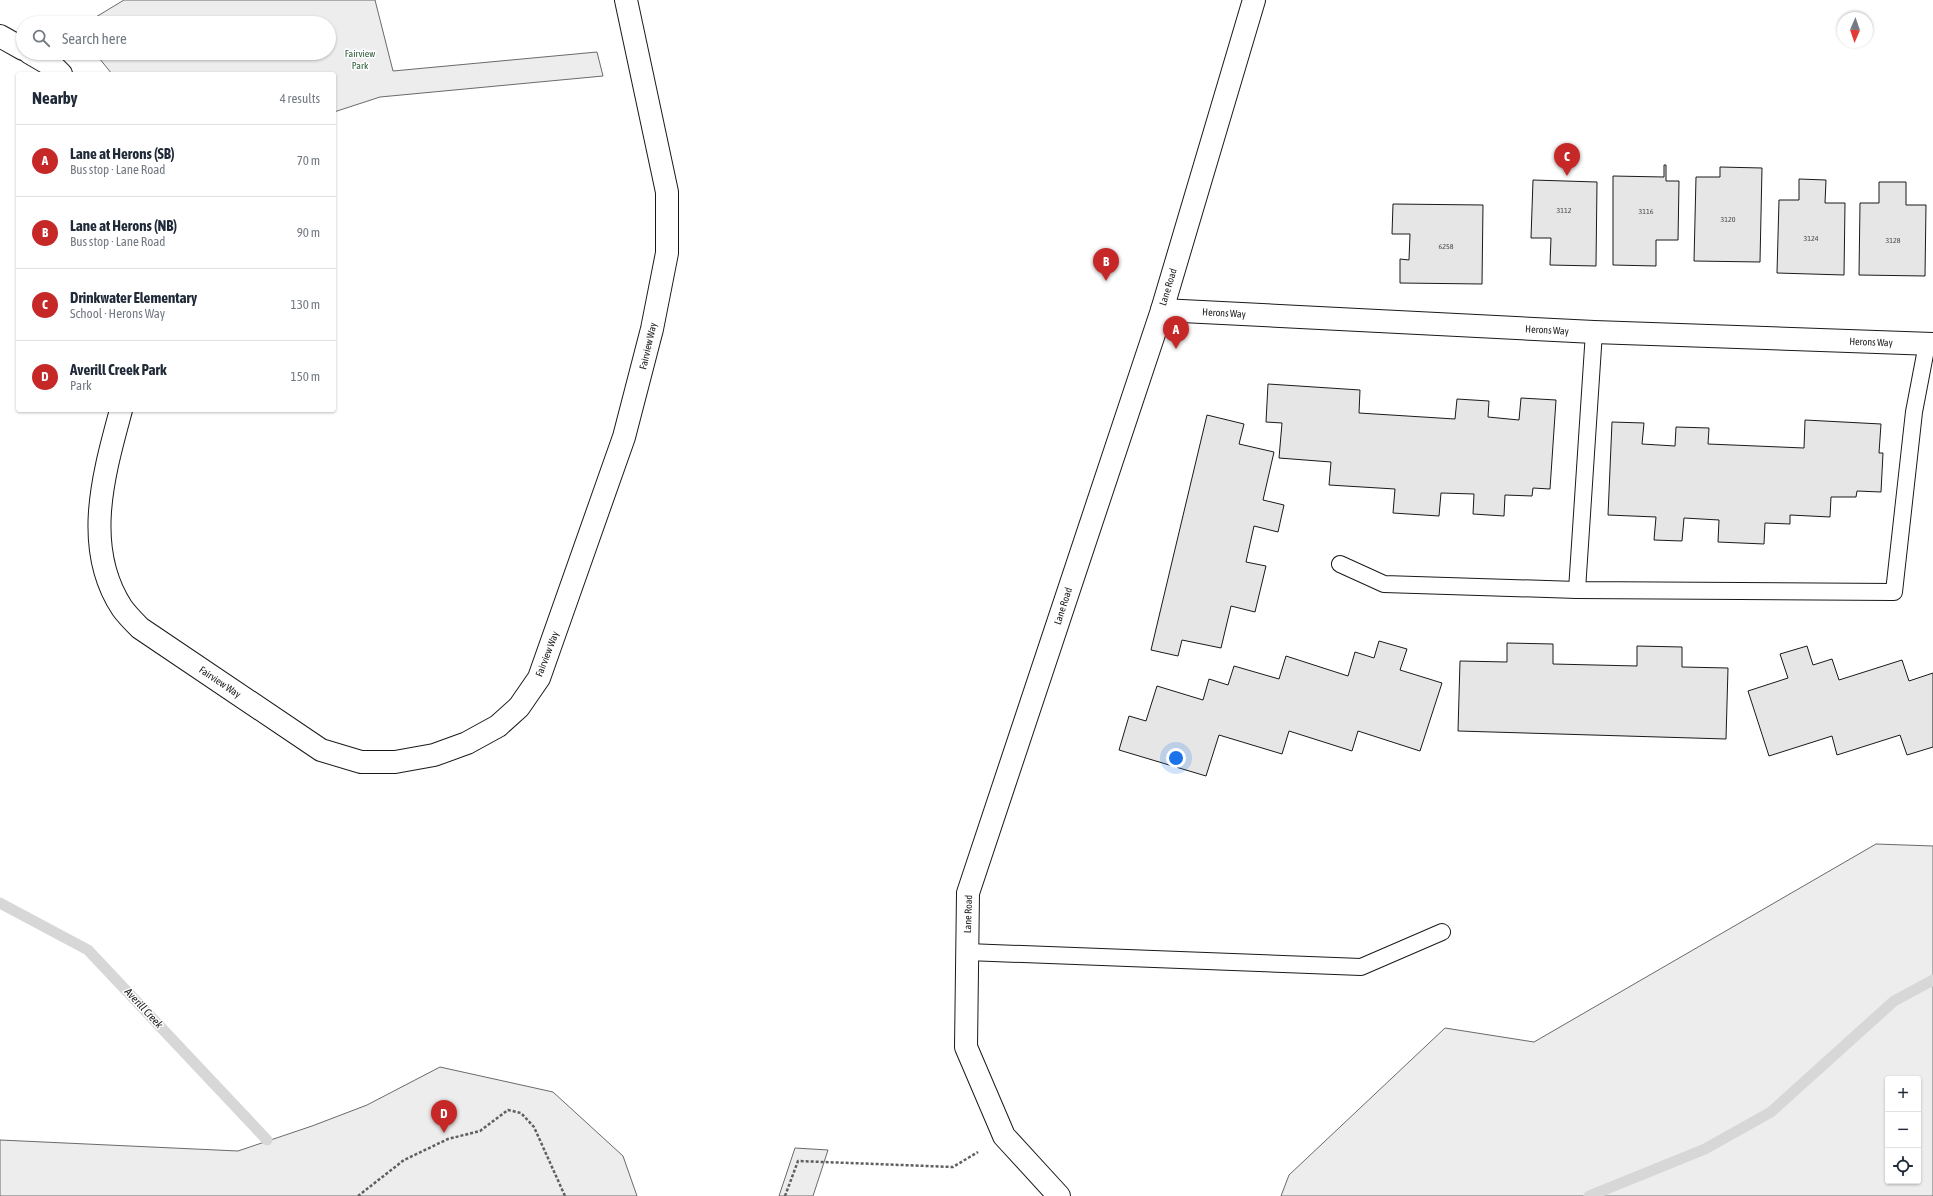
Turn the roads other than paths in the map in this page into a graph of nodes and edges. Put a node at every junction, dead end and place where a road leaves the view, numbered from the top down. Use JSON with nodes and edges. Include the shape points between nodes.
{"nodes":[{"id":1,"x":626,"y":0,"type":"edge"},
{"id":2,"x":1254,"y":0,"type":"edge"},
{"id":3,"x":0,"y":36,"type":"edge"},
{"id":4,"x":16,"y":45,"type":"edge"},
{"id":5,"x":42,"y":60,"type":"edge"},
{"id":6,"x":58,"y":72,"type":"edge"},
{"id":7,"x":1162,"y":310,"type":"junction"},
{"id":8,"x":1594,"y":332,"type":"junction"},
{"id":9,"x":1930,"y":344,"type":"edge"},
{"id":10,"x":120,"y":412,"type":"edge"},
{"id":11,"x":1340,"y":564,"type":"dead end"},
{"id":12,"x":1577,"y":590,"type":"junction"},
{"id":13,"x":1442,"y":932,"type":"dead end"},
{"id":14,"x":967,"y":952,"type":"junction"},
{"id":15,"x":1059,"y":1196,"type":"edge"}],
"edges":[{"from":1,"to":10,"type":"street","name":"Fairview Way","via":[[667,192],[667,253],[661,291],[640,383],[624,437],[539,678],[519,707],[498,726],[467,743],[434,755],[395,762],[360,762],[321,750],[140,628],[122,608],[110,584],[99,526],[106,463]]},
{"from":2,"to":7,"type":"street","name":"Lane Road"},
{"from":3,"to":4,"type":"street"},
{"from":5,"to":6,"type":"street"},
{"from":7,"to":8,"type":"street","name":"Herons Way"},
{"from":7,"to":14,"type":"street","name":"Lane Road","via":[[968,893]]},
{"from":8,"to":9,"type":"street","name":"Herons Way"},
{"from":8,"to":12,"type":"lane"},
{"from":9,"to":12,"type":"lane","via":[[1914,412],[1894,592]]},
{"from":11,"to":12,"type":"lane","via":[[1384,584]]},
{"from":13,"to":14,"type":"lane","via":[[1361,967]]},
{"from":14,"to":15,"type":"street","name":"Lane Road","via":[[966,1047],[1004,1136]]}]}
